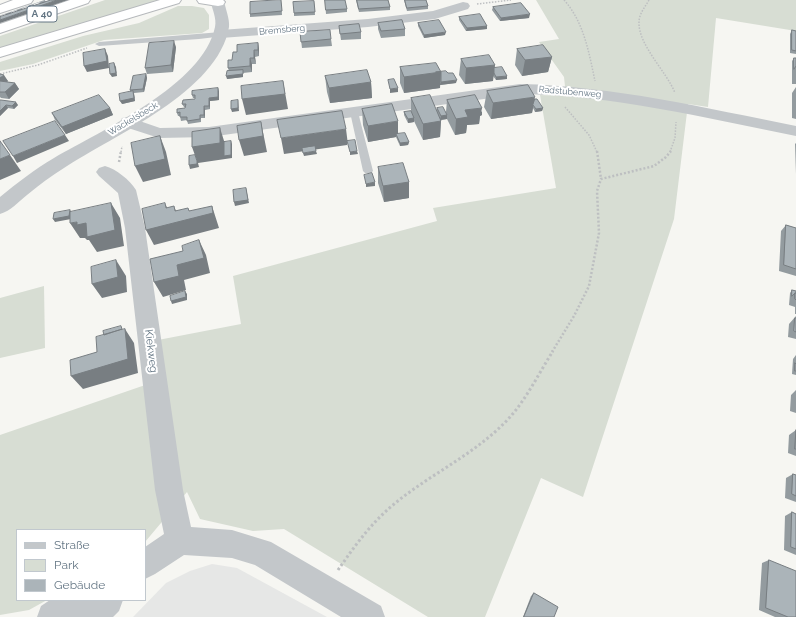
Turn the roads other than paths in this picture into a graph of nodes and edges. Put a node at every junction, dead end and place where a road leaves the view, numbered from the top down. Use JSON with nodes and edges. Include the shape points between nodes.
{"nodes":[{"id":1,"x":26,"y":0,"type":"edge"},
{"id":2,"x":83,"y":0,"type":"edge"},
{"id":3,"x":174,"y":0,"type":"edge"},
{"id":4,"x":213,"y":1,"type":"edge"},
{"id":5,"x":463,"y":6,"type":"road end"},
{"id":6,"x":0,"y":9,"type":"edge"},
{"id":7,"x":0,"y":29,"type":"edge"},
{"id":8,"x":221,"y":34,"type":"junction"},
{"id":9,"x":99,"y":44,"type":"road end"},
{"id":10,"x":0,"y":53,"type":"edge"},
{"id":11,"x":354,"y":112,"type":"junction"},
{"id":12,"x":128,"y":122,"type":"junction"},
{"id":13,"x":796,"y":131,"type":"edge"},
{"id":14,"x":368,"y":171,"type":"dead end"},
{"id":15,"x":105,"y":172,"type":"road end"},
{"id":16,"x":0,"y":207,"type":"edge"},
{"id":17,"x":180,"y":540,"type":"junction"},
{"id":18,"x":146,"y":563,"type":"edge"},
{"id":19,"x":77,"y":601,"type":"edge"},
{"id":20,"x":107,"y":601,"type":"edge"},
{"id":21,"x":52,"y":617,"type":"edge"},
{"id":22,"x":92,"y":617,"type":"edge"},
{"id":23,"x":370,"y":617,"type":"edge"}],
"edges":[{"from":1,"to":6,"type":"highway","number":"A 40"},
{"from":2,"to":7,"type":"highway","number":"A 40"},
{"from":3,"to":10,"type":"highway"},
{"from":4,"to":8,"type":"street","name":"Wackelsbeck","via":[[223,22]]},
{"from":5,"to":8,"type":"street","name":"Bremsberg","via":[[435,15],[368,23]]},
{"from":8,"to":9,"type":"lane","name":"Bremsberg"},
{"from":8,"to":12,"type":"street","name":"Wackelsbeck","via":[[206,62],[192,78],[170,96]]},
{"from":11,"to":12,"type":"street","name":"Radstubenweg","via":[[209,132],[159,133]]},
{"from":11,"to":13,"type":"street","name":"Radstubenweg","via":[[520,89],[546,89],[676,107]]},
{"from":11,"to":14,"type":"lane"},
{"from":12,"to":16,"type":"street","name":"Wackelsbeck","via":[[59,163]]},
{"from":15,"to":17,"type":"street","name":"Kiekweg","via":[[127,190],[135,228],[169,490]]},
{"from":17,"to":18,"type":"street"},
{"from":17,"to":23,"type":"street","via":[[232,544],[261,552]]},
{"from":19,"to":21,"type":"street"},
{"from":20,"to":22,"type":"street"}]}
